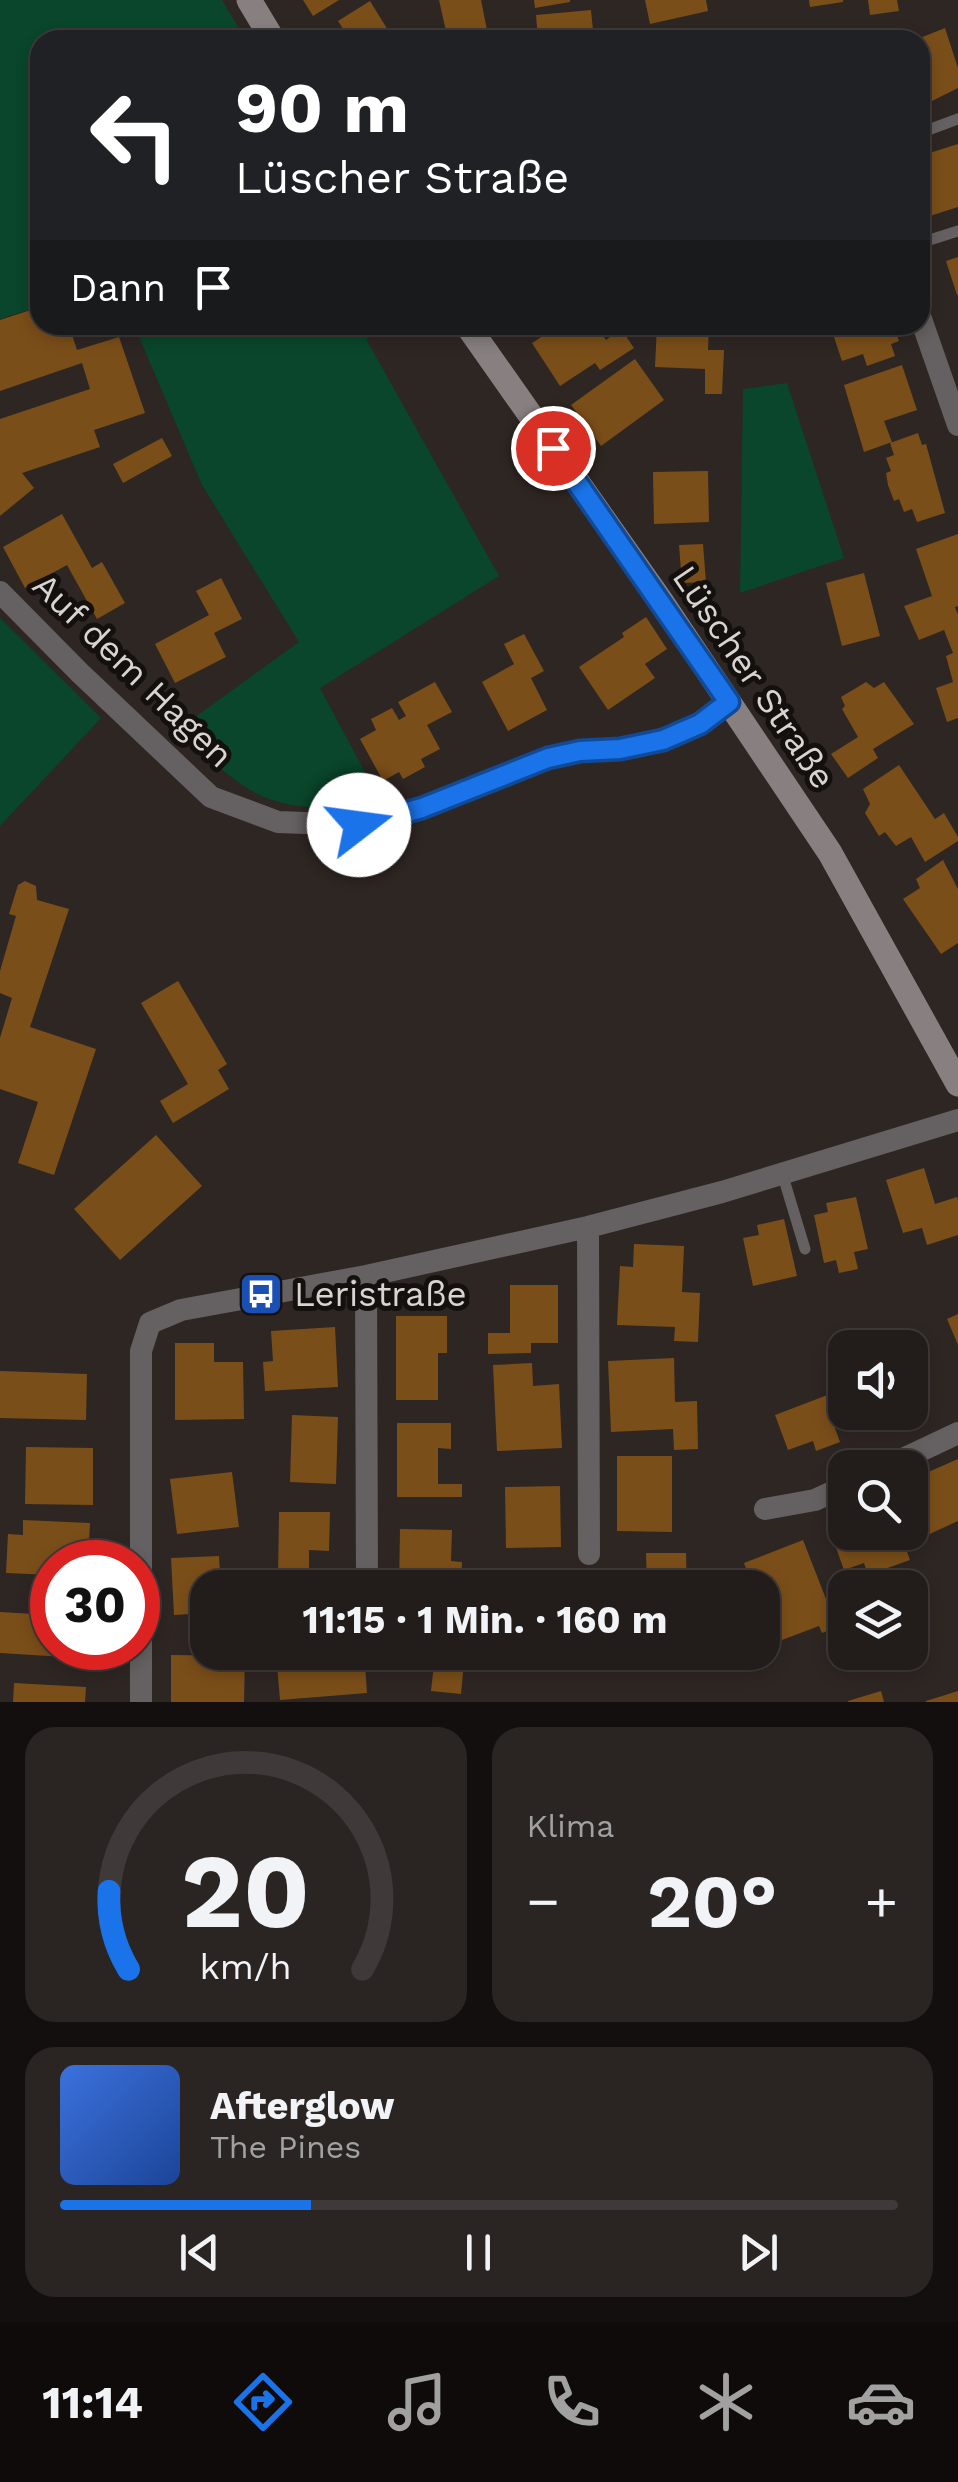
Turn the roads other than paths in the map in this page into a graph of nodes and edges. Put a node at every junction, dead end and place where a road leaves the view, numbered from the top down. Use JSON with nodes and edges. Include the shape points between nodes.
{"nodes":[{"id":1,"x":248,"y":0,"type":"edge"},
{"id":2,"x":267,"y":30,"type":"edge"},
{"id":3,"x":958,"y":119,"type":"edge"},
{"id":4,"x":930,"y":129,"type":"edge"},
{"id":5,"x":958,"y":231,"type":"edge"},
{"id":6,"x":930,"y":241,"type":"edge"},
{"id":7,"x":475,"y":335,"type":"edge"},
{"id":8,"x":927,"y":335,"type":"edge"},
{"id":9,"x":958,"y":425,"type":"edge"},
{"id":10,"x":0,"y":592,"type":"edge"},
{"id":11,"x":729,"y":702,"type":"junction"},
{"id":12,"x":958,"y":1084,"type":"edge"},
{"id":13,"x":958,"y":1120,"type":"edge"},
{"id":14,"x":782,"y":1173,"type":"junction"},
{"id":15,"x":588,"y":1227,"type":"junction"},
{"id":16,"x":806,"y":1249,"type":"dead end"},
{"id":17,"x":366,"y":1276,"type":"junction"},
{"id":18,"x":958,"y":1433,"type":"edge"},
{"id":19,"x":922,"y":1450,"type":"edge"},
{"id":20,"x":828,"y":1494,"type":"edge"},
{"id":21,"x":766,"y":1510,"type":"dead end"},
{"id":22,"x":590,"y":1554,"type":"dead end"},
{"id":23,"x":367,"y":1570,"type":"edge"},
{"id":24,"x":141,"y":1702,"type":"edge"}],
"edges":[{"from":1,"to":2,"type":"street"},
{"from":3,"to":4,"type":"lane"},
{"from":5,"to":6,"type":"lane"},
{"from":7,"to":11,"type":"street","name":"Lüscher Straße"},
{"from":8,"to":9,"type":"street"},
{"from":10,"to":11,"type":"street","name":"Auf dem Hagen","via":[[212,796],[278,822],[359,825],[422,808],[548,758],[663,740]]},
{"from":11,"to":12,"type":"street","name":"Lüscher Straße","via":[[830,853]]},
{"from":13,"to":14,"type":"street"},
{"from":14,"to":15,"type":"street"},
{"from":14,"to":16,"type":"lane"},
{"from":15,"to":17,"type":"street"},
{"from":15,"to":22,"type":"street"},
{"from":17,"to":23,"type":"street"},
{"from":17,"to":24,"type":"street","via":[[181,1310],[150,1323],[141,1351]]},
{"from":18,"to":19,"type":"street"},
{"from":20,"to":21,"type":"street"}]}
